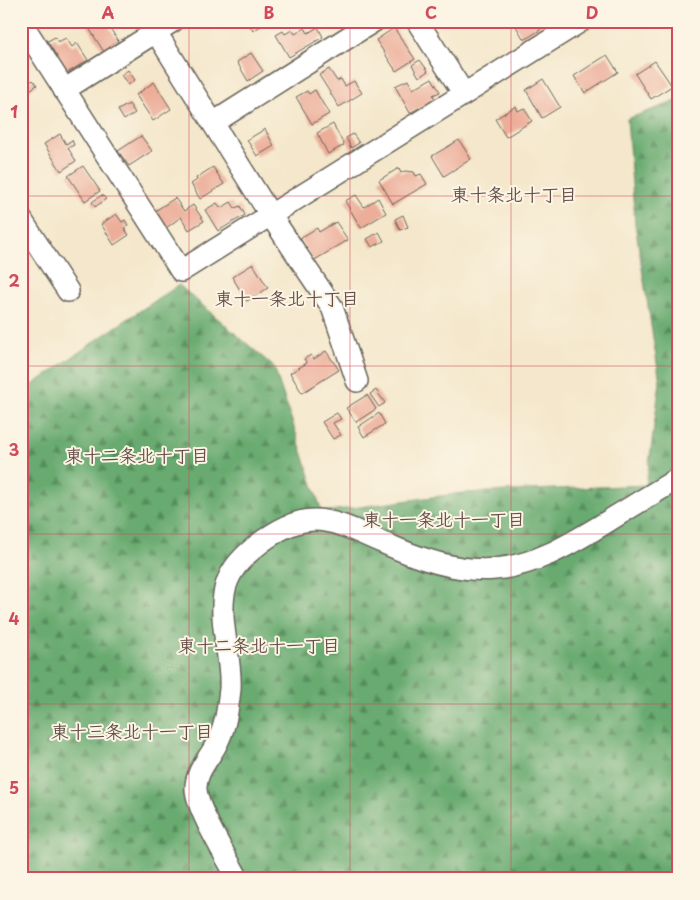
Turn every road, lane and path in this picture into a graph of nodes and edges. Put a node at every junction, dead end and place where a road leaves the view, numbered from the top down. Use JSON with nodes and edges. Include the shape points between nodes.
{"nodes":[{"id":1,"x":374,"y":21,"type":"edge"},
{"id":2,"x":416,"y":21,"type":"edge"},
{"id":3,"x":581,"y":21,"type":"edge"},
{"id":4,"x":21,"y":22,"type":"edge"},
{"id":5,"x":159,"y":25,"type":"edge"},
{"id":6,"x":64,"y":90,"type":"junction"},
{"id":7,"x":464,"y":94,"type":"junction"},
{"id":8,"x":213,"y":123,"type":"junction"},
{"id":9,"x":271,"y":216,"type":"junction"},
{"id":10,"x":21,"y":219,"type":"edge"},
{"id":11,"x":68,"y":291,"type":"dead end"},
{"id":12,"x":357,"y":382,"type":"dead end"},
{"id":13,"x":679,"y":478,"type":"edge"},
{"id":14,"x":238,"y":879,"type":"edge"}],
"edges":[{"from":1,"to":8,"type":"street"},
{"from":2,"to":7,"type":"street"},
{"from":3,"to":7,"type":"street"},
{"from":4,"to":6,"type":"street"},
{"from":5,"to":6,"type":"street"},
{"from":5,"to":8,"type":"street"},
{"from":6,"to":9,"type":"street","via":[[181,270]]},
{"from":7,"to":9,"type":"street"},
{"from":8,"to":9,"type":"street"},
{"from":9,"to":12,"type":"street","via":[[332,307]]},
{"from":10,"to":11,"type":"street"},
{"from":13,"to":14,"type":"street","via":[[560,550],[536,561],[511,566],[476,570],[426,560],[349,528],[314,520],[275,532],[242,557],[228,579],[224,594],[230,686],[228,710],[218,741],[199,773],[196,788],[202,810]]}]}
